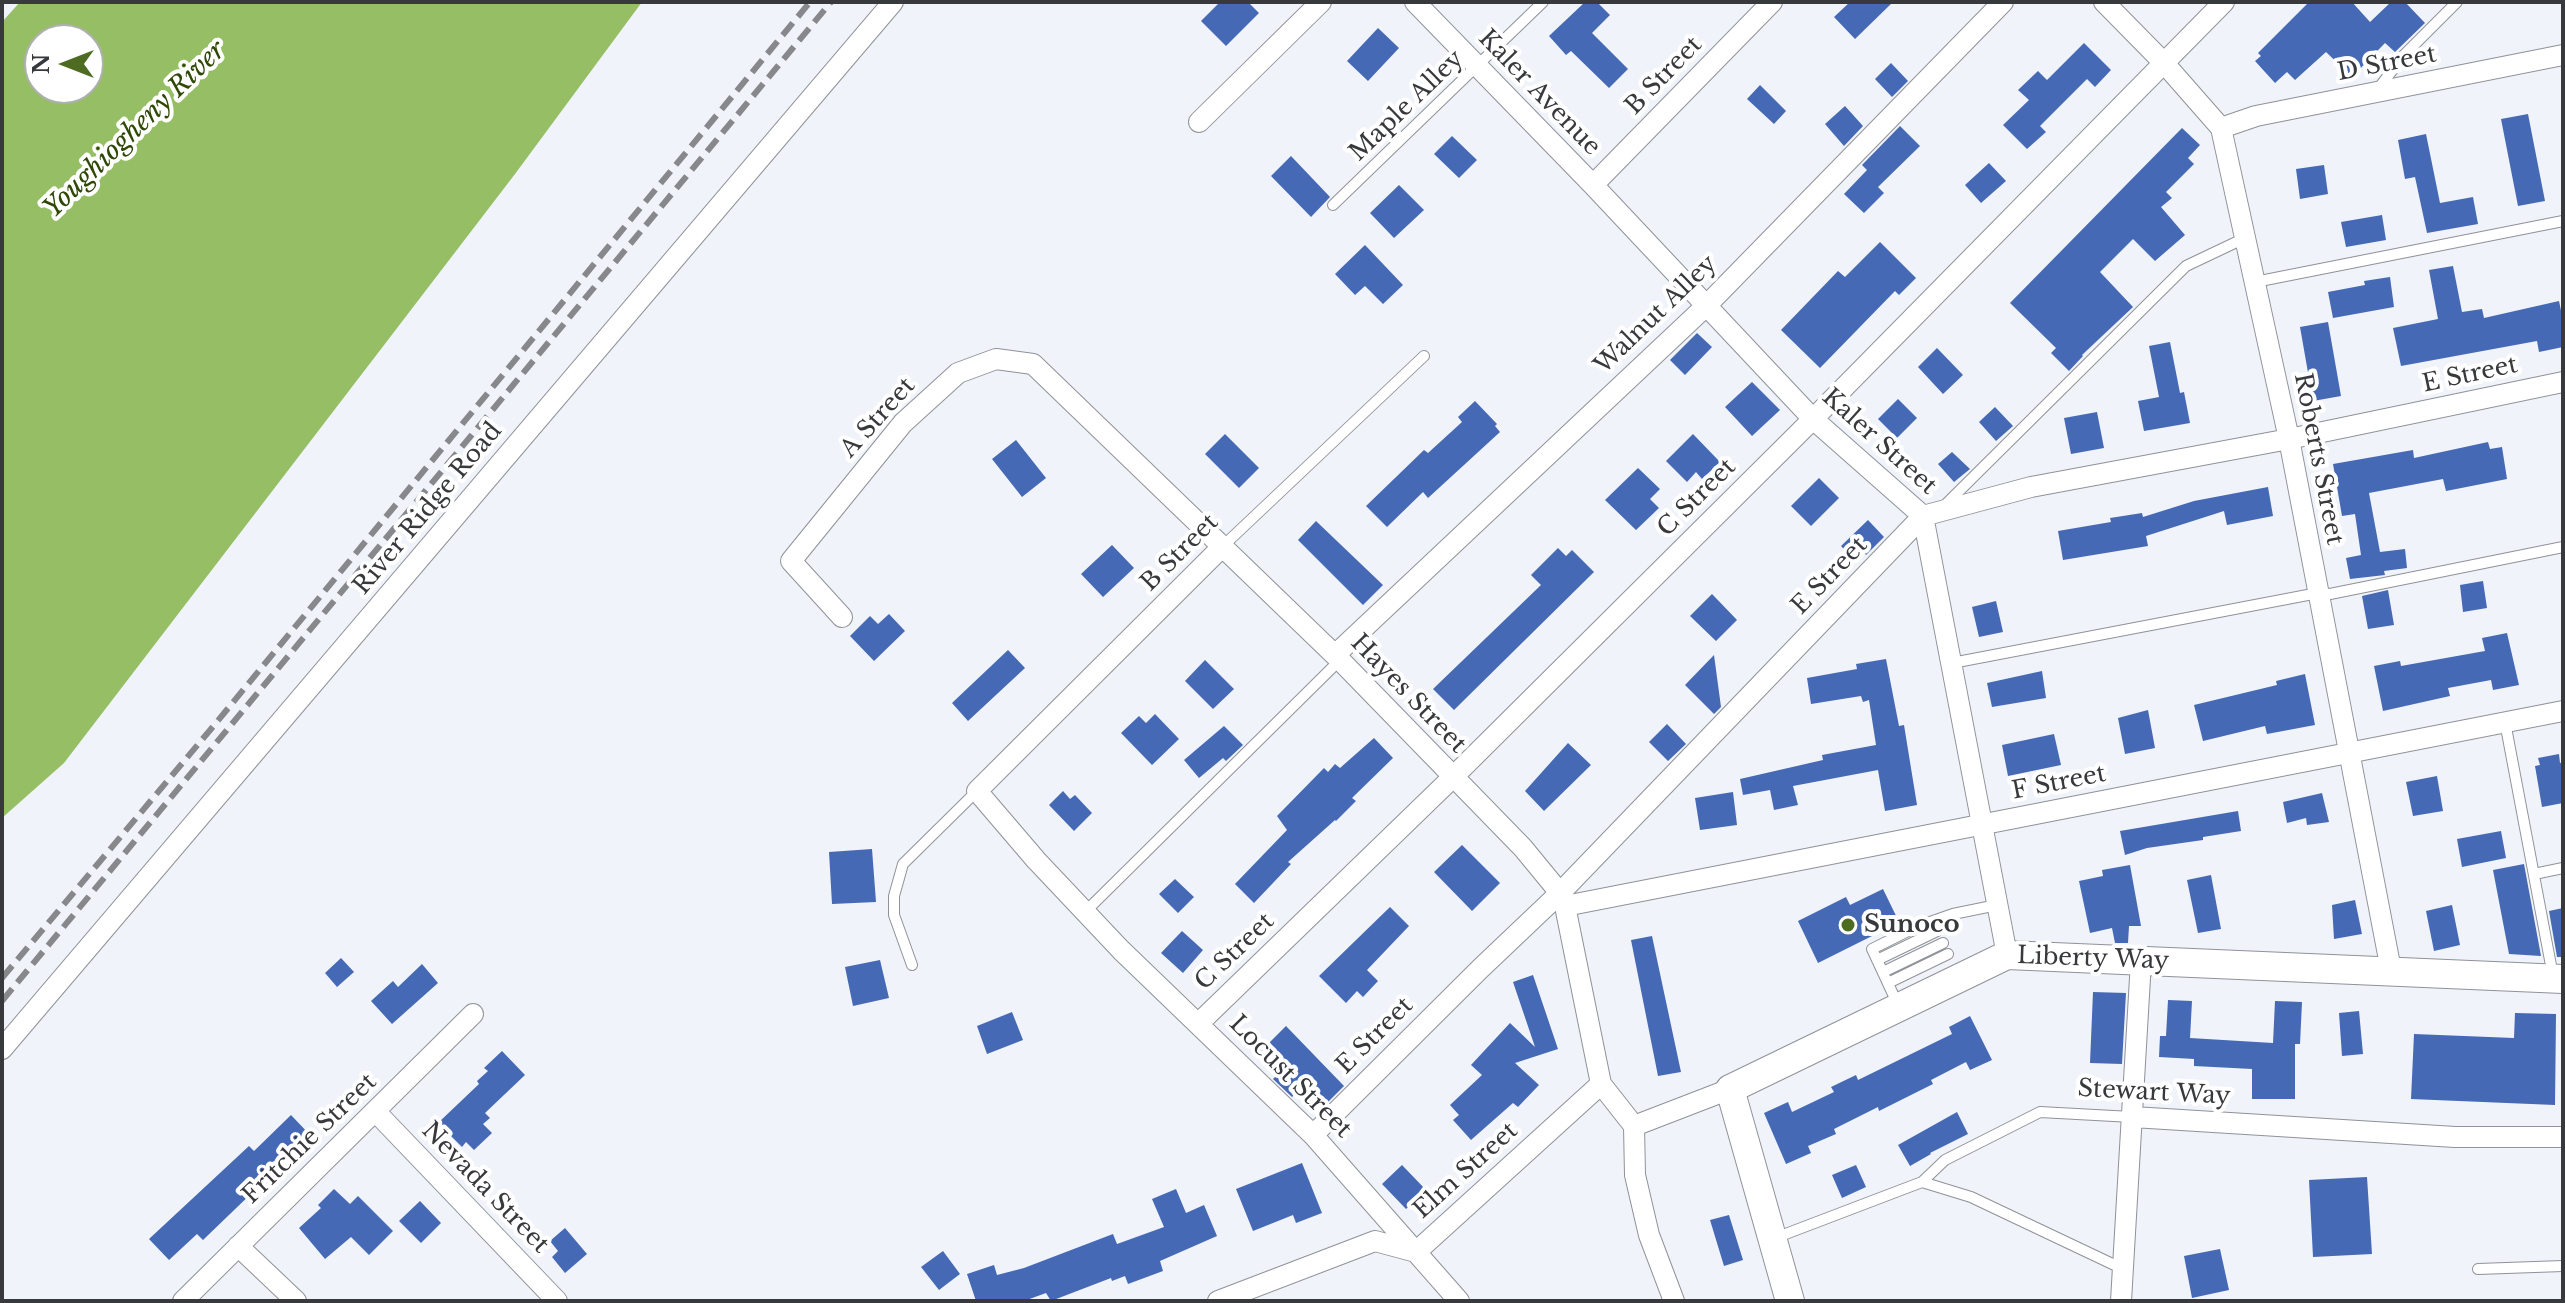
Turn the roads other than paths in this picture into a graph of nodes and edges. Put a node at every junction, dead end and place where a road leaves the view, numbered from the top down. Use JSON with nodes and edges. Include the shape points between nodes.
{"nodes":[{"id":1,"x":893,"y":2,"type":"edge"},
{"id":2,"x":1321,"y":2,"type":"edge"},
{"id":3,"x":1415,"y":2,"type":"edge"},
{"id":4,"x":1543,"y":2,"type":"edge"},
{"id":5,"x":1772,"y":2,"type":"edge"},
{"id":6,"x":2003,"y":2,"type":"edge"},
{"id":7,"x":2104,"y":2,"type":"edge"},
{"id":8,"x":2224,"y":2,"type":"edge"},
{"id":9,"x":2457,"y":2,"type":"edge"},
{"id":10,"x":2563,"y":55,"type":"edge"},
{"id":11,"x":2164,"y":63,"type":"junction"},
{"id":12,"x":1477,"y":66,"type":"junction"},
{"id":13,"x":2375,"y":93,"type":"junction"},
{"id":14,"x":1199,"y":122,"type":"dead end"},
{"id":15,"x":2221,"y":128,"type":"junction"},
{"id":16,"x":1593,"y":185,"type":"junction"},
{"id":17,"x":1333,"y":205,"type":"dead end"},
{"id":18,"x":2563,"y":221,"type":"edge"},
{"id":19,"x":2245,"y":238,"type":"junction"},
{"id":20,"x":2255,"y":282,"type":"junction"},
{"id":21,"x":1706,"y":306,"type":"junction"},
{"id":22,"x":1424,"y":356,"type":"dead end"},
{"id":23,"x":1033,"y":364,"type":"joint"},
{"id":24,"x":2563,"y":382,"type":"edge"},
{"id":25,"x":1813,"y":419,"type":"junction"},
{"id":26,"x":2289,"y":439,"type":"junction"},
{"id":27,"x":1930,"y":514,"type":"junction"},
{"id":28,"x":1222,"y":547,"type":"junction"},
{"id":29,"x":2563,"y":547,"type":"edge"},
{"id":30,"x":2318,"y":593,"type":"junction"},
{"id":31,"x":842,"y":617,"type":"dead end"},
{"id":32,"x":1338,"y":657,"type":"junction"},
{"id":33,"x":1952,"y":663,"type":"junction"},
{"id":34,"x":2563,"y":711,"type":"edge"},
{"id":35,"x":2505,"y":722,"type":"junction"},
{"id":36,"x":2349,"y":754,"type":"junction"},
{"id":37,"x":1452,"y":778,"type":"junction"},
{"id":38,"x":977,"y":791,"type":"junction"},
{"id":39,"x":1981,"y":824,"type":"junction"},
{"id":40,"x":2563,"y":868,"type":"edge"},
{"id":41,"x":2534,"y":874,"type":"junction"},
{"id":42,"x":1562,"y":900,"type":"junction"},
{"id":43,"x":1997,"y":905,"type":"junction"},
{"id":44,"x":1085,"y":912,"type":"junction"},
{"id":45,"x":1935,"y":926,"type":"junction"},
{"id":46,"x":1943,"y":943,"type":"junction"},
{"id":47,"x":2007,"y":955,"type":"junction"},
{"id":48,"x":2141,"y":961,"type":"junction"},
{"id":49,"x":912,"y":965,"type":"dead end"},
{"id":50,"x":1954,"y":966,"type":"junction"},
{"id":51,"x":2391,"y":970,"type":"junction"},
{"id":52,"x":1883,"y":972,"type":"junction"},
{"id":53,"x":2558,"y":978,"type":"edge"},
{"id":54,"x":1894,"y":995,"type":"junction"},
{"id":55,"x":473,"y":1014,"type":"dead end"},
{"id":56,"x":1199,"y":1023,"type":"junction"},
{"id":57,"x":2,"y":1049,"type":"edge"},
{"id":58,"x":1601,"y":1084,"type":"junction"},
{"id":59,"x":1730,"y":1089,"type":"junction"},
{"id":60,"x":375,"y":1111,"type":"junction"},
{"id":61,"x":2133,"y":1117,"type":"junction"},
{"id":62,"x":1634,"y":1126,"type":"junction"},
{"id":63,"x":1313,"y":1135,"type":"junction"},
{"id":64,"x":2563,"y":1137,"type":"edge"},
{"id":65,"x":1922,"y":1182,"type":"junction"},
{"id":66,"x":1773,"y":1238,"type":"junction"},
{"id":67,"x":238,"y":1246,"type":"junction"},
{"id":68,"x":1416,"y":1252,"type":"junction"},
{"id":69,"x":2563,"y":1266,"type":"edge"},
{"id":70,"x":2123,"y":1269,"type":"junction"},
{"id":71,"x":2478,"y":1269,"type":"dead end"},
{"id":72,"x":183,"y":1301,"type":"edge"},
{"id":73,"x":296,"y":1301,"type":"edge"},
{"id":74,"x":557,"y":1301,"type":"edge"},
{"id":75,"x":1218,"y":1301,"type":"edge"},
{"id":76,"x":1459,"y":1301,"type":"edge"},
{"id":77,"x":1674,"y":1301,"type":"edge"},
{"id":78,"x":1790,"y":1301,"type":"edge"},
{"id":79,"x":2121,"y":1301,"type":"edge"}],
"edges":[{"from":1,"to":57,"type":"street","name":"River Ridge Road"},
{"from":2,"to":14,"type":"street"},
{"from":3,"to":12,"type":"street","name":"Kaler Avenue"},
{"from":4,"to":12,"type":"lane","name":"Maple Alley"},
{"from":5,"to":16,"type":"street","name":"B Street"},
{"from":6,"to":21,"type":"street","name":"Walnut Alley"},
{"from":7,"to":11,"type":"street","name":"Roberts Street"},
{"from":8,"to":11,"type":"street","name":"C Street"},
{"from":9,"to":13,"type":"lane"},
{"from":10,"to":13,"type":"street","name":"D Street"},
{"from":11,"to":15,"type":"street","name":"Roberts Street"},
{"from":11,"to":25,"type":"street","name":"C Street"},
{"from":12,"to":16,"type":"street","name":"Kaler Avenue"},
{"from":12,"to":17,"type":"lane","name":"Maple Alley"},
{"from":13,"to":15,"type":"street","name":"D Street"},
{"from":15,"to":19,"type":"street","name":"Roberts Street"},
{"from":16,"to":21,"type":"street","name":"Kaler Street"},
{"from":18,"to":20,"type":"lane"},
{"from":19,"to":20,"type":"street","name":"Roberts Street"},
{"from":19,"to":27,"type":"lane","via":[[2186,266]]},
{"from":20,"to":26,"type":"street","name":"Roberts Street"},
{"from":21,"to":25,"type":"street","name":"Kaler Street"},
{"from":21,"to":32,"type":"street","name":"Walnut Alley"},
{"from":22,"to":28,"type":"lane","name":"B Street"},
{"from":23,"to":28,"type":"street","name":"Hayes Street"},
{"from":23,"to":31,"type":"street","name":"A Street","via":[[996,359],[958,373],[903,423],[791,561]]},
{"from":24,"to":26,"type":"street","name":"E Street"},
{"from":25,"to":27,"type":"street","name":"Kaler Street"},
{"from":25,"to":37,"type":"street","name":"C Street"},
{"from":26,"to":27,"type":"street","name":"E Street","via":[[2031,487]]},
{"from":26,"to":30,"type":"street","name":"Roberts Street"},
{"from":27,"to":33,"type":"street","name":"Kaler Street"},
{"from":27,"to":42,"type":"street","name":"E Street"},
{"from":28,"to":32,"type":"street","name":"Hayes Street"},
{"from":28,"to":38,"type":"street","name":"B Street"},
{"from":29,"to":30,"type":"lane"},
{"from":30,"to":33,"type":"lane"},
{"from":30,"to":36,"type":"street","name":"Roberts Street"},
{"from":32,"to":37,"type":"street","name":"Hayes Street"},
{"from":32,"to":44,"type":"lane"},
{"from":33,"to":39,"type":"street","name":"Kaler Street"},
{"from":34,"to":35,"type":"street","name":"F Street"},
{"from":35,"to":36,"type":"street","name":"F Street"},
{"from":35,"to":41,"type":"lane"},
{"from":36,"to":39,"type":"street","name":"F Street"},
{"from":36,"to":51,"type":"street","name":"Roberts Street"},
{"from":37,"to":42,"type":"street","name":"Hayes Street","via":[[1523,848]]},
{"from":37,"to":56,"type":"street","name":"C Street"},
{"from":38,"to":44,"type":"street","name":"Locust Street"},
{"from":38,"to":49,"type":"lane","via":[[903,864],[894,915]]},
{"from":39,"to":42,"type":"street","name":"F Street"},
{"from":39,"to":43,"type":"street","name":"Kaler Street"},
{"from":40,"to":41,"type":"lane"},
{"from":41,"to":53,"type":"lane"},
{"from":42,"to":58,"type":"street","name":"Hayes Street"},
{"from":42,"to":63,"type":"street","name":"E Street","via":[[1481,968]]},
{"from":43,"to":45,"type":"lane","via":[[1953,914]]},
{"from":43,"to":47,"type":"street","name":"Kaler Street"},
{"from":44,"to":56,"type":"street","name":"Locust Street"},
{"from":45,"to":46,"type":"lane"},
{"from":45,"to":52,"type":"lane","via":[[1872,949]]},
{"from":46,"to":50,"type":"lane"},
{"from":46,"to":52,"type":"lane"},
{"from":47,"to":48,"type":"street","name":"Liberty Way"},
{"from":47,"to":50,"type":"street","name":"Liberty Way"},
{"from":48,"to":51,"type":"street","name":"Liberty Way"},
{"from":48,"to":61,"type":"street"},
{"from":50,"to":54,"type":"street","name":"Liberty Way"},
{"from":51,"to":53,"type":"street","name":"Liberty Way"},
{"from":52,"to":54,"type":"lane"},
{"from":54,"to":59,"type":"street","name":"Liberty Way"},
{"from":55,"to":60,"type":"street","name":"Fritchie Street"},
{"from":56,"to":63,"type":"street","name":"Locust Street"},
{"from":58,"to":62,"type":"street","name":"Hayes Street"},
{"from":58,"to":68,"type":"street","name":"Elm Street"},
{"from":59,"to":62,"type":"street"},
{"from":59,"to":66,"type":"street"},
{"from":60,"to":67,"type":"street","name":"Fritchie Street"},
{"from":60,"to":74,"type":"street","name":"Nevada Street"},
{"from":61,"to":64,"type":"street","name":"Stewart Way","via":[[2455,1137]]},
{"from":61,"to":65,"type":"lane","name":"Stewart Way","via":[[2040,1112],[1945,1160]]},
{"from":61,"to":70,"type":"street"},
{"from":62,"to":77,"type":"street","via":[[1635,1175],[1649,1235]]},
{"from":63,"to":68,"type":"street","name":"Locust Street"},
{"from":65,"to":66,"type":"lane","name":"Stewart Way"},
{"from":65,"to":70,"type":"lane","via":[[1971,1197]]},
{"from":66,"to":78,"type":"street"},
{"from":67,"to":72,"type":"street","name":"Fritchie Street"},
{"from":67,"to":73,"type":"street"},
{"from":68,"to":75,"type":"street","name":"Elm Street","via":[[1375,1241]]},
{"from":68,"to":76,"type":"street","name":"Locust Street"},
{"from":69,"to":71,"type":"lane"},
{"from":70,"to":79,"type":"street"}]}
